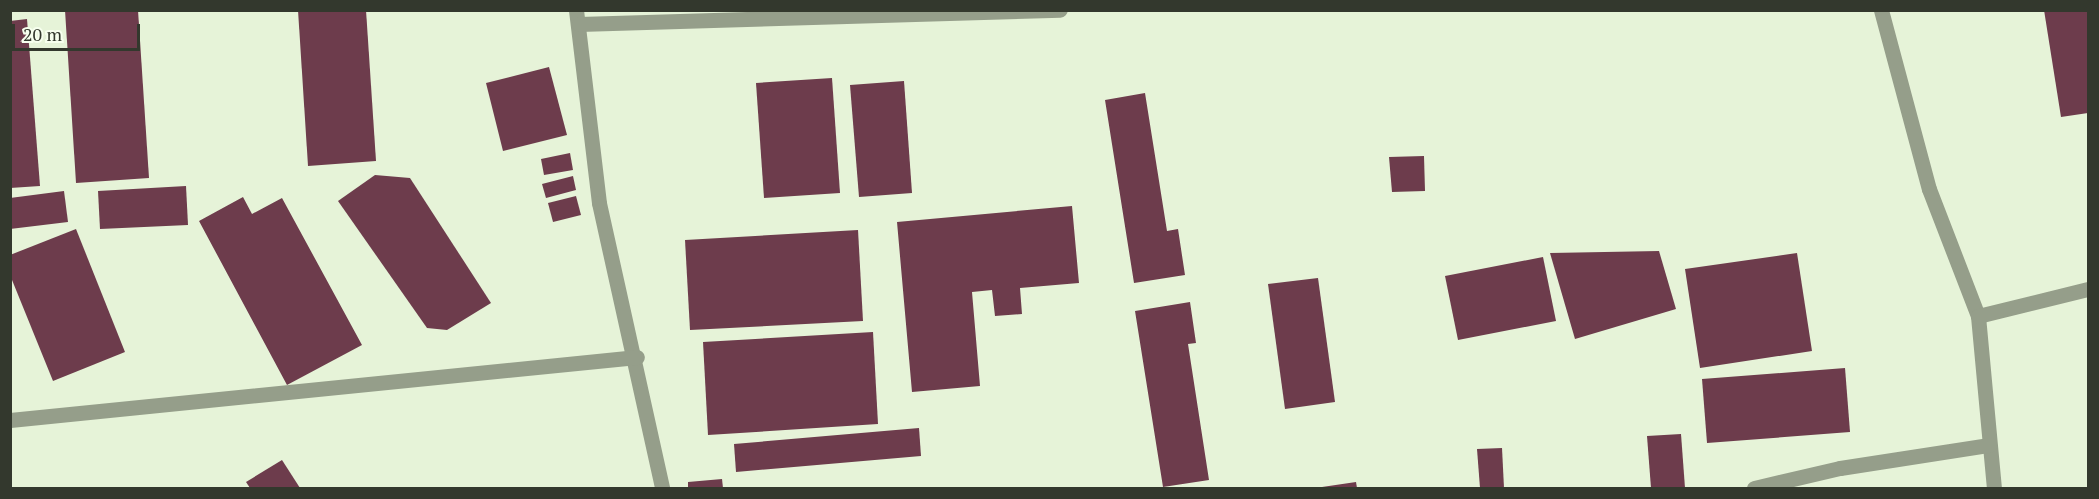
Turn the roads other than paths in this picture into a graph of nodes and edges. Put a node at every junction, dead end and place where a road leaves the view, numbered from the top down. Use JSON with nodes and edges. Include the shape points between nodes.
{"nodes":[{"id":1,"x":1060,"y":10,"type":"edge"},
{"id":2,"x":1881,"y":10,"type":"edge"},
{"id":3,"x":578,"y":17,"type":"edge"},
{"id":4,"x":2088,"y":289,"type":"edge"},
{"id":5,"x":1978,"y":316,"type":"junction"},
{"id":6,"x":637,"y":357,"type":"junction"},
{"id":7,"x":10,"y":420,"type":"edge"},
{"id":8,"x":1989,"y":445,"type":"junction"},
{"id":9,"x":662,"y":489,"type":"edge"},
{"id":10,"x":1755,"y":489,"type":"edge"},
{"id":11,"x":1994,"y":489,"type":"edge"}],
"edges":[{"from":1,"to":3,"type":"street"},
{"from":2,"to":5,"type":"street","via":[[1929,189]]},
{"from":3,"to":6,"type":"street","via":[[599,203]]},
{"from":4,"to":5,"type":"street"},
{"from":5,"to":8,"type":"street"},
{"from":6,"to":7,"type":"street"},
{"from":6,"to":9,"type":"street"},
{"from":8,"to":10,"type":"street","via":[[1839,468]]},
{"from":8,"to":11,"type":"street"}]}
